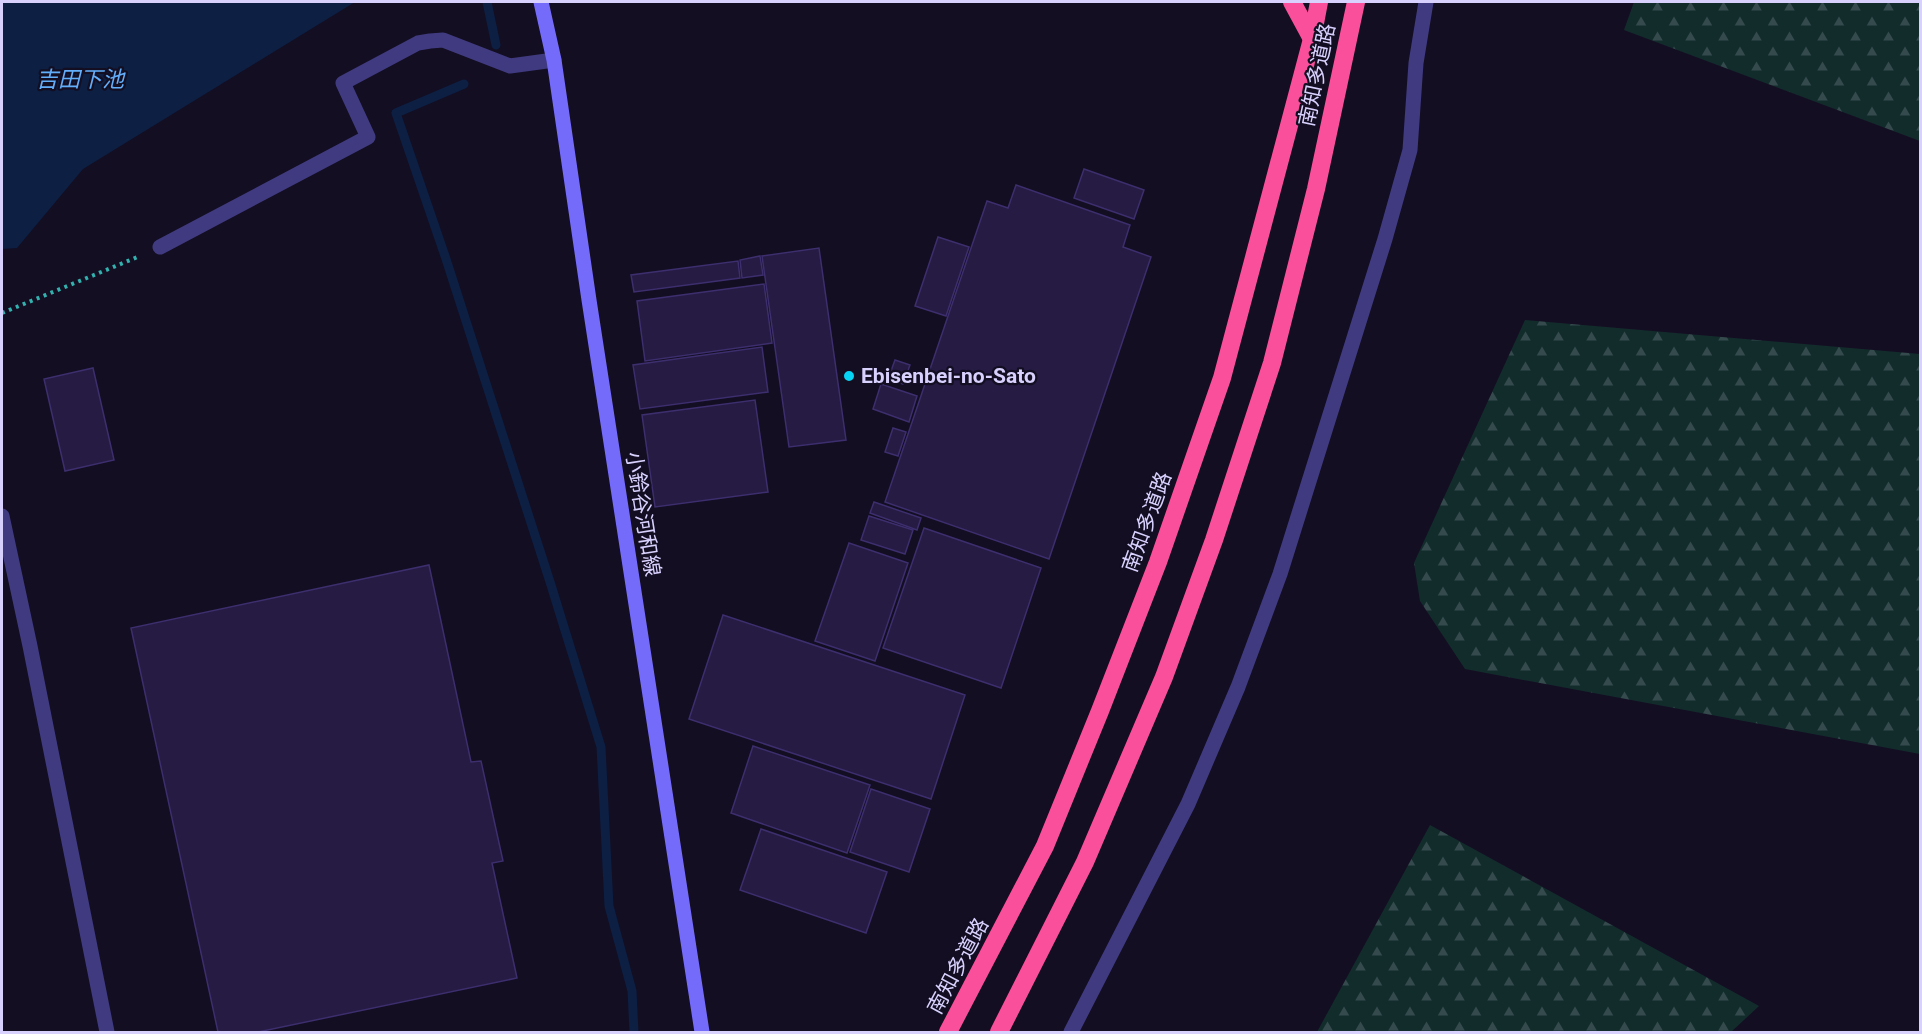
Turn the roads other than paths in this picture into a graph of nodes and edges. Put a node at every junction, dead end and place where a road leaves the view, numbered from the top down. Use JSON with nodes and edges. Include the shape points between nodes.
{"nodes":[{"id":1,"x":541,"y":2,"type":"edge"},
{"id":2,"x":1292,"y":2,"type":"edge"},
{"id":3,"x":1319,"y":2,"type":"edge"},
{"id":4,"x":1356,"y":2,"type":"edge"},
{"id":5,"x":1426,"y":2,"type":"edge"},
{"id":6,"x":1312,"y":39,"type":"junction"},
{"id":7,"x":554,"y":60,"type":"junction"},
{"id":8,"x":160,"y":247,"type":"road end"},
{"id":9,"x":2,"y":516,"type":"edge"},
{"id":10,"x":107,"y":1032,"type":"edge"},
{"id":11,"x":702,"y":1032,"type":"edge"},
{"id":12,"x":948,"y":1032,"type":"edge"},
{"id":13,"x":999,"y":1032,"type":"edge"},
{"id":14,"x":1071,"y":1032,"type":"edge"}],
"edges":[{"from":1,"to":7,"type":"main road","name":"小鈴谷河和線"},
{"from":2,"to":6,"type":"highway"},
{"from":3,"to":6,"type":"highway","name":"南知多道路"},
{"from":4,"to":13,"type":"highway","name":"南知多道路","via":[[1316,189],[1272,363],[1214,540],[1164,677],[1085,862]]},
{"from":5,"to":14,"type":"street","via":[[1416,63],[1410,150],[1280,574],[1188,804]]},
{"from":6,"to":12,"type":"highway","name":"南知多道路","via":[[1221,378],[1158,562],[1045,846]]},
{"from":7,"to":8,"type":"street","via":[[510,66],[443,40],[418,43],[343,83],[368,137]]},
{"from":7,"to":11,"type":"main road","name":"小鈴谷河和線"},
{"from":9,"to":10,"type":"street"}]}
